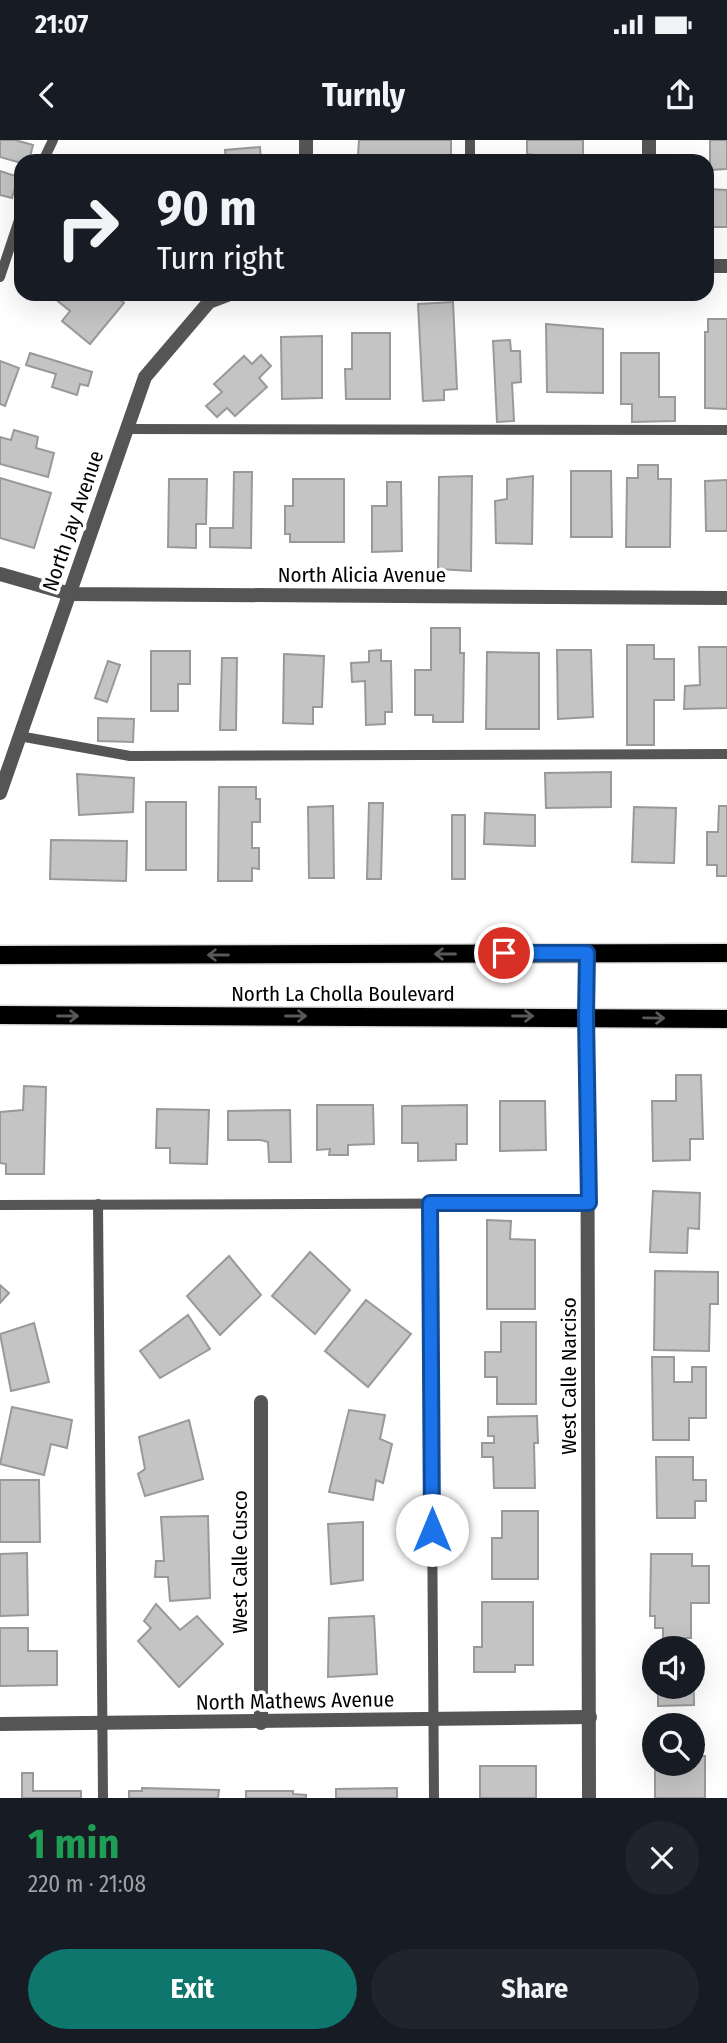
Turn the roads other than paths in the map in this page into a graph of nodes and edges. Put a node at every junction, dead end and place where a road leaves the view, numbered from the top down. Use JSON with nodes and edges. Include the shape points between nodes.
{"nodes":[{"id":1,"x":14,"y":235,"type":"edge"},
{"id":2,"x":0,"y":277,"type":"edge"},
{"id":3,"x":212,"y":301,"type":"edge"},
{"id":4,"x":127,"y":429,"type":"junction"},
{"id":5,"x":727,"y":430,"type":"edge"},
{"id":6,"x":0,"y":574,"type":"edge"},
{"id":7,"x":70,"y":594,"type":"junction"},
{"id":8,"x":727,"y":598,"type":"edge"},
{"id":9,"x":19,"y":736,"type":"junction"},
{"id":10,"x":727,"y":754,"type":"edge"},
{"id":11,"x":0,"y":793,"type":"edge"},
{"id":12,"x":587,"y":953,"type":"junction"},
{"id":13,"x":727,"y":953,"type":"edge"},
{"id":14,"x":0,"y":955,"type":"edge"},
{"id":15,"x":0,"y":1015,"type":"edge"},
{"id":16,"x":586,"y":1016,"type":"junction"},
{"id":17,"x":727,"y":1019,"type":"edge"},
{"id":18,"x":430,"y":1203,"type":"junction"},
{"id":19,"x":589,"y":1203,"type":"junction"},
{"id":20,"x":98,"y":1204,"type":"junction"},
{"id":21,"x":0,"y":1205,"type":"edge"},
{"id":22,"x":261,"y":1402,"type":"dead end"},
{"id":23,"x":590,"y":1717,"type":"junction"},
{"id":24,"x":433,"y":1720,"type":"junction"},
{"id":25,"x":261,"y":1723,"type":"junction"},
{"id":26,"x":0,"y":1724,"type":"edge"},
{"id":27,"x":102,"y":1724,"type":"junction"},
{"id":28,"x":103,"y":1798,"type":"edge"},
{"id":29,"x":434,"y":1798,"type":"edge"},
{"id":30,"x":589,"y":1798,"type":"edge"}],
"edges":[{"from":1,"to":2,"type":"lane"},
{"from":3,"to":4,"type":"street","name":"North Jay Avenue","via":[[145,377]]},
{"from":4,"to":5,"type":"lane"},
{"from":4,"to":7,"type":"street","name":"North Jay Avenue"},
{"from":6,"to":7,"type":"street","name":"North Alicia Avenue"},
{"from":7,"to":8,"type":"street","name":"North Alicia Avenue"},
{"from":7,"to":9,"type":"street","name":"North Jay Avenue"},
{"from":9,"to":10,"type":"lane","via":[[130,756]]},
{"from":9,"to":11,"type":"street","name":"North Jay Avenue"},
{"from":12,"to":13,"type":"main road","name":"North La Cholla Boulevard"},
{"from":12,"to":14,"type":"main road","name":"North La Cholla Boulevard","one_way":true},
{"from":12,"to":16,"type":"street","name":"West Calle Narciso"},
{"from":15,"to":16,"type":"main road","name":"North La Cholla Boulevard","one_way":true},
{"from":16,"to":17,"type":"main road","name":"North La Cholla Boulevard","one_way":true},
{"from":16,"to":19,"type":"street","name":"West Calle Narciso"},
{"from":18,"to":19,"type":"lane"},
{"from":18,"to":20,"type":"lane"},
{"from":18,"to":24,"type":"lane"},
{"from":19,"to":23,"type":"street","name":"West Calle Narciso"},
{"from":20,"to":21,"type":"lane"},
{"from":20,"to":27,"type":"lane"},
{"from":22,"to":25,"type":"street","name":"West Calle Cusco"},
{"from":23,"to":24,"type":"street","name":"North Mathews Avenue"},
{"from":23,"to":30,"type":"street","name":"West Calle Narciso"},
{"from":24,"to":25,"type":"street","name":"North Mathews Avenue"},
{"from":24,"to":29,"type":"lane"},
{"from":25,"to":27,"type":"street","name":"North Mathews Avenue"},
{"from":26,"to":27,"type":"street","name":"North Mathews Avenue"},
{"from":27,"to":28,"type":"lane"}]}
